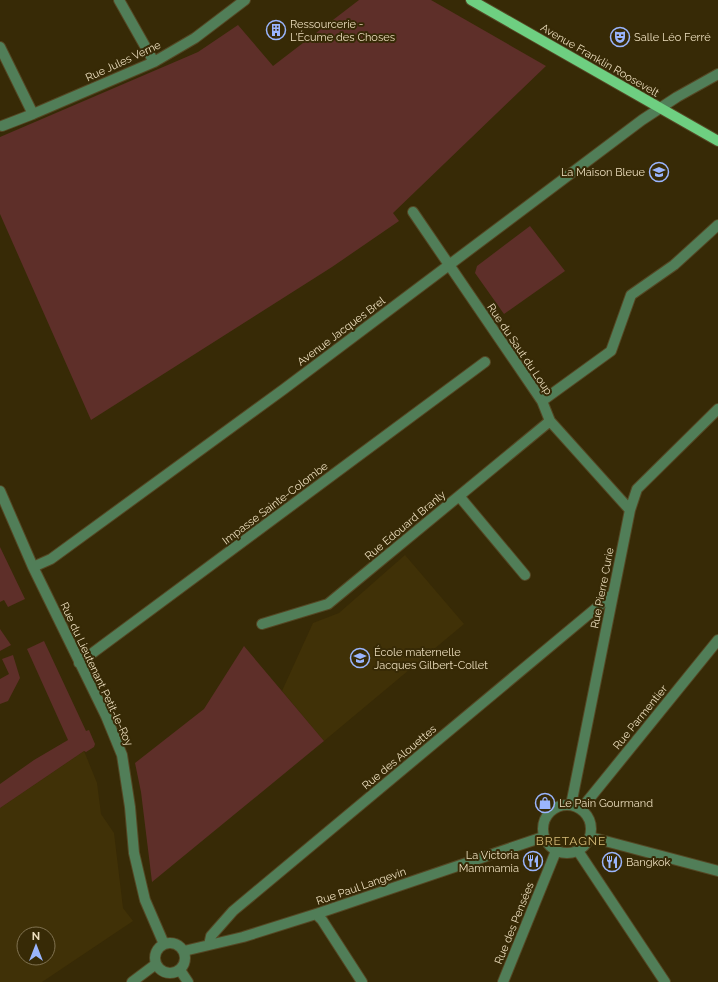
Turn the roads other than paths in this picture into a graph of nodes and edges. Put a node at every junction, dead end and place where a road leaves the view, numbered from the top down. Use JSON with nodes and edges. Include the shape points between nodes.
{"nodes":[{"id":1,"x":119,"y":0,"type":"edge"},
{"id":2,"x":245,"y":0,"type":"edge"},
{"id":3,"x":471,"y":0,"type":"edge"},
{"id":4,"x":0,"y":47,"type":"edge"},
{"id":5,"x":154,"y":62,"type":"junction"},
{"id":6,"x":718,"y":74,"type":"edge"},
{"id":7,"x":661,"y":108,"type":"junction"},
{"id":8,"x":33,"y":114,"type":"junction"},
{"id":9,"x":2,"y":126,"type":"dead end"},
{"id":10,"x":718,"y":141,"type":"edge"},
{"id":11,"x":413,"y":212,"type":"dead end"},
{"id":12,"x":718,"y":225,"type":"edge"},
{"id":13,"x":449,"y":266,"type":"junction"},
{"id":14,"x":485,"y":362,"type":"dead end"},
{"id":15,"x":542,"y":401,"type":"junction"},
{"id":16,"x":718,"y":409,"type":"edge"},
{"id":17,"x":550,"y":420,"type":"junction"},
{"id":18,"x":0,"y":491,"type":"edge"},
{"id":19,"x":459,"y":496,"type":"junction"},
{"id":20,"x":630,"y":510,"type":"junction"},
{"id":21,"x":33,"y":567,"type":"junction"},
{"id":22,"x":525,"y":575,"type":"dead end"},
{"id":23,"x":613,"y":594,"type":"junction"},
{"id":24,"x":262,"y":624,"type":"dead end"},
{"id":25,"x":718,"y":640,"type":"edge"},
{"id":26,"x":79,"y":663,"type":"junction"},
{"id":27,"x":571,"y":805,"type":"junction"},
{"id":28,"x":581,"y":809,"type":"junction"},
{"id":29,"x":543,"y":837,"type":"junction"},
{"id":30,"x":590,"y":837,"type":"junction"},
{"id":31,"x":556,"y":851,"type":"junction"},
{"id":32,"x":578,"y":851,"type":"junction"},
{"id":33,"x":718,"y":871,"type":"edge"},
{"id":34,"x":316,"y":914,"type":"junction"},
{"id":35,"x":164,"y":944,"type":"junction"},
{"id":36,"x":209,"y":945,"type":"junction"},
{"id":37,"x":184,"y":952,"type":"junction"},
{"id":38,"x":156,"y":964,"type":"junction"},
{"id":39,"x":180,"y":970,"type":"junction"},
{"id":40,"x":132,"y":982,"type":"edge"},
{"id":41,"x":188,"y":982,"type":"edge"},
{"id":42,"x":362,"y":982,"type":"edge"},
{"id":43,"x":503,"y":982,"type":"edge"},
{"id":44,"x":665,"y":982,"type":"edge"}],
"edges":[{"from":1,"to":5,"type":"street"},
{"from":2,"to":5,"type":"street","name":"Rue Jules Verne","via":[[195,38]]},
{"from":3,"to":7,"type":"main road","name":"Avenue Franklin Roosevelt"},
{"from":4,"to":8,"type":"street"},
{"from":5,"to":8,"type":"street","name":"Rue Jules Verne"},
{"from":6,"to":7,"type":"street","name":"Avenue Jacques Brel"},
{"from":7,"to":10,"type":"main road","name":"Avenue Franklin Roosevelt"},
{"from":7,"to":13,"type":"street","name":"Avenue Jacques Brel"},
{"from":8,"to":9,"type":"street","name":"Rue Jules Verne"},
{"from":11,"to":13,"type":"street","name":"Rue du Saut du Loup"},
{"from":12,"to":15,"type":"street","via":[[674,265],[631,295],[611,351]]},
{"from":13,"to":15,"type":"street","name":"Rue du Saut du Loup"},
{"from":13,"to":21,"type":"street","name":"Avenue Jacques Brel","via":[[52,559]]},
{"from":14,"to":26,"type":"street","name":"Impasse Sainte-Colombe"},
{"from":15,"to":17,"type":"street","name":"Rue du Saut du Loup"},
{"from":16,"to":20,"type":"street","name":"Rue Pierre Curie","via":[[637,489]]},
{"from":17,"to":19,"type":"street","name":"Rue Edouard Branly"},
{"from":17,"to":20,"type":"street","name":"Rue du Saut du Loup"},
{"from":18,"to":21,"type":"street","name":"Rue du Lieutenant Petit-le-Roy"},
{"from":19,"to":22,"type":"street"},
{"from":19,"to":24,"type":"street","name":"Rue Edouard Branly","via":[[328,604]]},
{"from":20,"to":23,"type":"street","name":"Rue Pierre Curie"},
{"from":21,"to":26,"type":"street","name":"Rue du Lieutenant Petit-le-Roy"},
{"from":23,"to":27,"type":"street","name":"Rue Pierre Curie"},
{"from":23,"to":36,"type":"street","name":"Rue des Alouettes","via":[[232,911],[211,936]]},
{"from":25,"to":28,"type":"street","name":"Rue Parmentier"},
{"from":26,"to":35,"type":"street","name":"Rue du Lieutenant Petit-le-Roy","via":[[106,716],[122,755],[134,853],[145,900]]},
{"from":27,"to":28,"type":"street"},
{"from":27,"to":29,"type":"street","via":[[562,805],[548,813],[542,828]]},
{"from":28,"to":30,"type":"street","via":[[590,821]]},
{"from":29,"to":31,"type":"street"},
{"from":29,"to":34,"type":"street","name":"Rue Paul Langevin"},
{"from":30,"to":32,"type":"street"},
{"from":30,"to":33,"type":"street"},
{"from":31,"to":32,"type":"street","via":[[563,854]]},
{"from":31,"to":43,"type":"street","name":"Rue des Pensées"},
{"from":32,"to":44,"type":"street"},
{"from":34,"to":36,"type":"street","name":"Rue Paul Langevin"},
{"from":34,"to":42,"type":"street"},
{"from":35,"to":37,"type":"street","via":[[178,944]]},
{"from":35,"to":38,"type":"street","via":[[157,950]]},
{"from":36,"to":37,"type":"street","name":"Rue Paul Langevin"},
{"from":37,"to":39,"type":"street","via":[[185,961]]},
{"from":38,"to":39,"type":"street","via":[[166,973]]},
{"from":38,"to":40,"type":"street"},
{"from":39,"to":41,"type":"street"}]}
